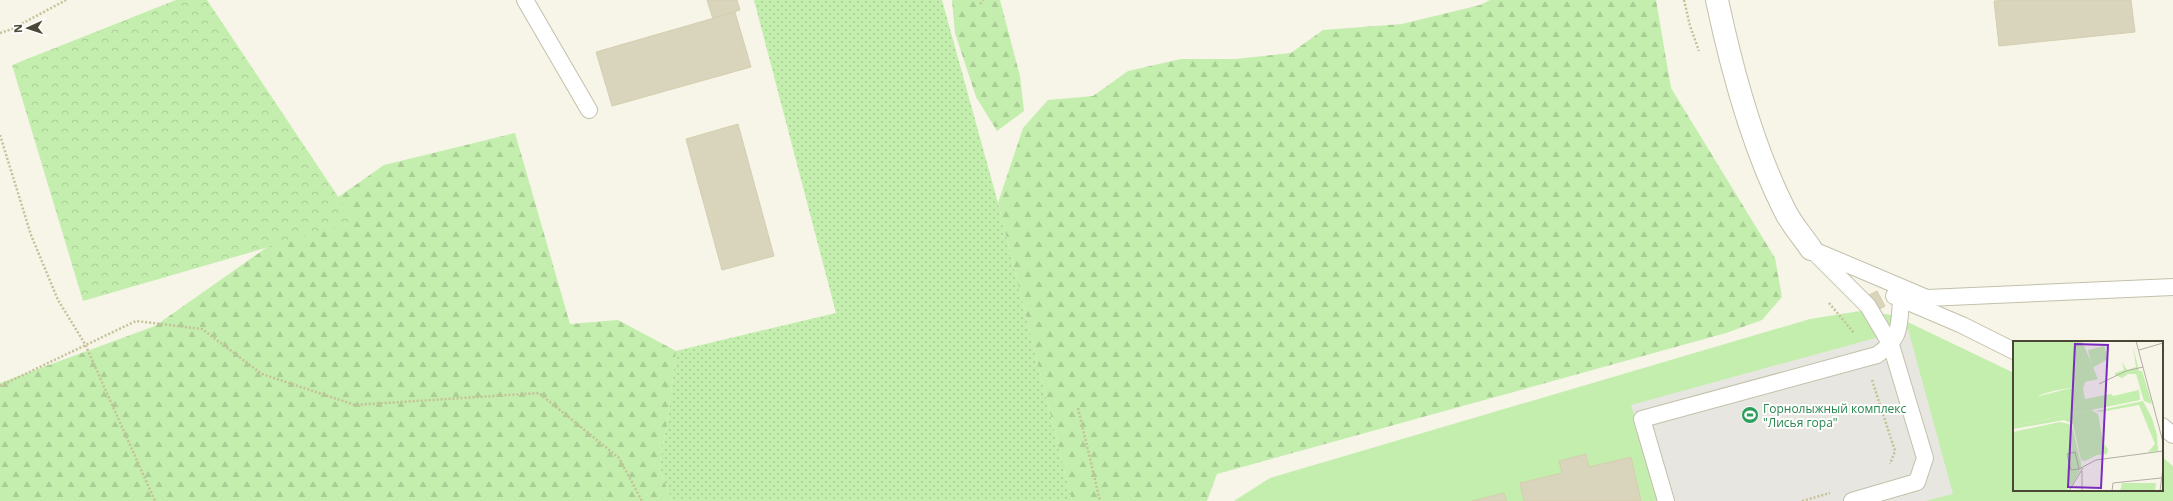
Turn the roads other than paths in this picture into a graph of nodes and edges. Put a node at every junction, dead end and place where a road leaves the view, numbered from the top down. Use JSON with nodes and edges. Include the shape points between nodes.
{"nodes":[{"id":1,"x":525,"y":0,"type":"edge"},
{"id":2,"x":1717,"y":0,"type":"edge"},
{"id":3,"x":589,"y":110,"type":"dead end"},
{"id":4,"x":1811,"y":249,"type":"junction"},
{"id":5,"x":2173,"y":287,"type":"edge"},
{"id":6,"x":1901,"y":300,"type":"junction"},
{"id":7,"x":1892,"y":345,"type":"junction"},
{"id":8,"x":2013,"y":350,"type":"edge"},
{"id":9,"x":2163,"y":427,"type":"edge"},
{"id":10,"x":2173,"y":435,"type":"edge"},
{"id":11,"x":1666,"y":501,"type":"edge"},
{"id":12,"x":1852,"y":501,"type":"edge"}],
"edges":[{"from":1,"to":3,"type":"lane"},
{"from":2,"to":4,"type":"street","via":[[1742,100],[1763,162],[1786,213]]},
{"from":4,"to":5,"type":"lane","via":[[1927,298]]},
{"from":4,"to":6,"type":"lane"},
{"from":4,"to":7,"type":"lane","via":[[1868,306]]},
{"from":6,"to":7,"type":"lane","via":[[1899,324]]},
{"from":6,"to":8,"type":"lane","via":[[1962,325]]},
{"from":7,"to":11,"type":"lane","via":[[1877,355],[1642,419]]},
{"from":7,"to":12,"type":"lane","via":[[1925,458],[1918,482]]},
{"from":9,"to":10,"type":"lane"}]}
